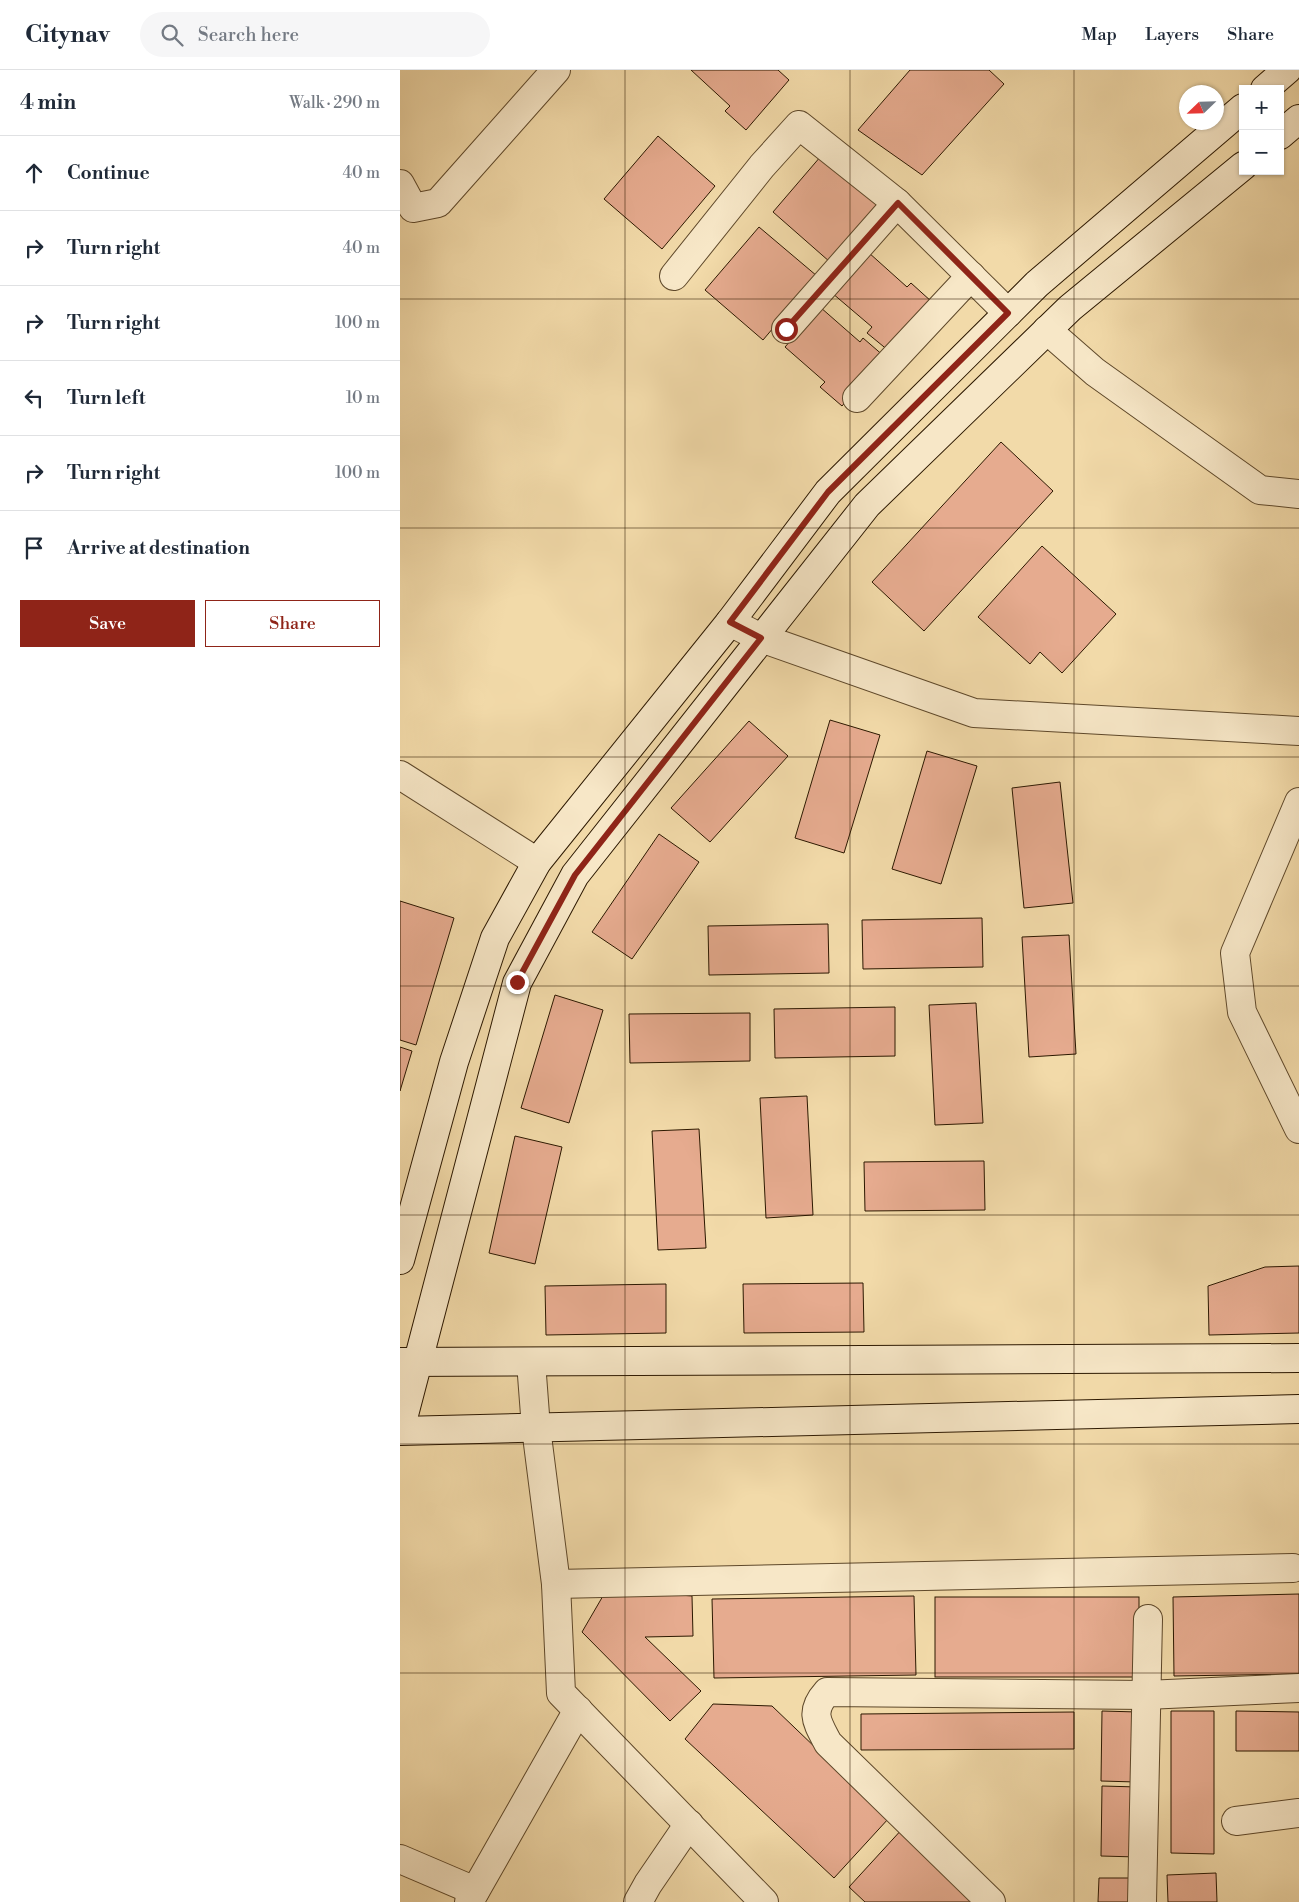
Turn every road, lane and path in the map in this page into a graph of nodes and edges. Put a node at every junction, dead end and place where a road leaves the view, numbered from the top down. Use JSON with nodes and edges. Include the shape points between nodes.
{"nodes":[{"id":1,"x":556,"y":70,"type":"edge"},
{"id":2,"x":1287,"y":70,"type":"edge"},
{"id":3,"x":1270,"y":85,"type":"edge"},
{"id":4,"x":1239,"y":111,"type":"edge"},
{"id":5,"x":1299,"y":119,"type":"edge"},
{"id":6,"x":1284,"y":132,"type":"edge"},
{"id":7,"x":1239,"y":169,"type":"edge"},
{"id":8,"x":400,"y":184,"type":"edge"},
{"id":9,"x":898,"y":203,"type":"junction"},
{"id":10,"x":674,"y":276,"type":"dead end"},
{"id":11,"x":971,"y":276,"type":"junction"},
{"id":12,"x":1008,"y":313,"type":"junction"},
{"id":13,"x":786,"y":329,"type":"dead end"},
{"id":14,"x":1047,"y":330,"type":"junction"},
{"id":15,"x":857,"y":398,"type":"dead end"},
{"id":16,"x":1299,"y":494,"type":"edge"},
{"id":17,"x":730,"y":622,"type":"junction"},
{"id":18,"x":761,"y":638,"type":"junction"},
{"id":19,"x":1299,"y":731,"type":"edge"},
{"id":20,"x":400,"y":775,"type":"edge"},
{"id":21,"x":1299,"y":802,"type":"edge"},
{"id":22,"x":537,"y":862,"type":"junction"},
{"id":23,"x":1299,"y":1130,"type":"edge"},
{"id":24,"x":400,"y":1260,"type":"edge"},
{"id":25,"x":1299,"y":1358,"type":"edge"},
{"id":26,"x":409,"y":1362,"type":"edge"},
{"id":27,"x":531,"y":1362,"type":"junction"},
{"id":28,"x":1299,"y":1409,"type":"edge"},
{"id":29,"x":536,"y":1428,"type":"junction"},
{"id":30,"x":400,"y":1431,"type":"edge"},
{"id":31,"x":1294,"y":1568,"type":"dead end"},
{"id":32,"x":556,"y":1584,"type":"junction"},
{"id":33,"x":1148,"y":1619,"type":"dead end"},
{"id":34,"x":1299,"y":1688,"type":"edge"},
{"id":35,"x":1146,"y":1695,"type":"junction"},
{"id":36,"x":578,"y":1710,"type":"junction"},
{"id":37,"x":1299,"y":1813,"type":"edge"},
{"id":38,"x":1236,"y":1821,"type":"dead end"},
{"id":39,"x":689,"y":1824,"type":"junction"},
{"id":40,"x":400,"y":1859,"type":"edge"},
{"id":41,"x":472,"y":1896,"type":"edge"},
{"id":42,"x":638,"y":1902,"type":"edge"},
{"id":43,"x":764,"y":1902,"type":"edge"},
{"id":44,"x":991,"y":1902,"type":"edge"},
{"id":45,"x":1142,"y":1902,"type":"edge"}],
"edges":[{"from":1,"to":8,"type":"street","via":[[438,203],[413,208]]},
{"from":2,"to":3,"type":"street"},
{"from":4,"to":12,"type":"street","via":[[1037,284]]},
{"from":5,"to":6,"type":"street"},
{"from":7,"to":14,"type":"street"},
{"from":9,"to":10,"type":"street","via":[[799,125]]},
{"from":9,"to":11,"type":"street"},
{"from":9,"to":13,"type":"street"},
{"from":11,"to":12,"type":"street"},
{"from":11,"to":15,"type":"street"},
{"from":12,"to":17,"type":"street","via":[[828,492]]},
{"from":14,"to":16,"type":"street","via":[[1095,372],[1260,490]]},
{"from":14,"to":18,"type":"street","via":[[867,505]]},
{"from":17,"to":18,"type":"street"},
{"from":17,"to":22,"type":"street"},
{"from":18,"to":19,"type":"street","via":[[974,713]]},
{"from":18,"to":26,"type":"street","via":[[575,875],[517,982]]},
{"from":20,"to":22,"type":"street"},
{"from":21,"to":23,"type":"street","via":[[1235,953],[1242,1012]]},
{"from":22,"to":24,"type":"street","via":[[495,938],[454,1062]]},
{"from":25,"to":27,"type":"street"},
{"from":26,"to":27,"type":"street"},
{"from":26,"to":30,"type":"street"},
{"from":27,"to":29,"type":"street"},
{"from":28,"to":29,"type":"street"},
{"from":29,"to":30,"type":"street"},
{"from":29,"to":32,"type":"street"},
{"from":31,"to":32,"type":"street"},
{"from":32,"to":36,"type":"street","via":[[561,1692]]},
{"from":33,"to":35,"type":"street"},
{"from":34,"to":35,"type":"street"},
{"from":35,"to":44,"type":"street","via":[[826,1692],[817,1703],[815,1719],[828,1743]]},
{"from":35,"to":45,"type":"street"},
{"from":36,"to":39,"type":"street"},
{"from":36,"to":41,"type":"street"},
{"from":37,"to":38,"type":"street"},
{"from":39,"to":42,"type":"street"},
{"from":39,"to":43,"type":"street"},
{"from":40,"to":41,"type":"street"}]}
